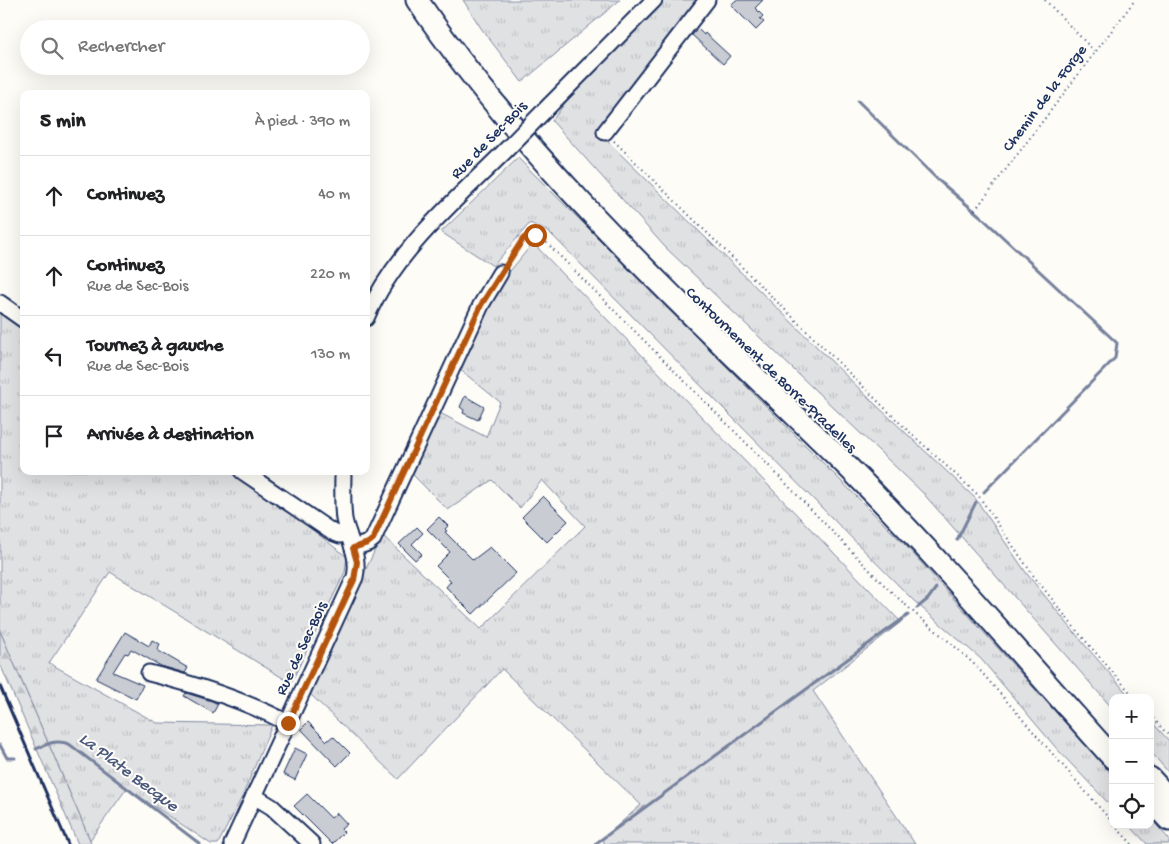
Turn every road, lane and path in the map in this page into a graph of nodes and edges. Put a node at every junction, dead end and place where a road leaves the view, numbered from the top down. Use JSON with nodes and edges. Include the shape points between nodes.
{"nodes":[{"id":1,"x":417,"y":0,"type":"edge"},
{"id":2,"x":434,"y":0,"type":"edge"},
{"id":3,"x":654,"y":0,"type":"edge"},
{"id":4,"x":707,"y":0,"type":"edge"},
{"id":5,"x":1045,"y":0,"type":"edge"},
{"id":6,"x":1135,"y":0,"type":"edge"},
{"id":7,"x":1096,"y":53,"type":"junction"},
{"id":8,"x":605,"y":132,"type":"joint"},
{"id":9,"x":975,"y":210,"type":"dead end"},
{"id":10,"x":500,"y":273,"type":"joint"},
{"id":11,"x":0,"y":303,"type":"edge"},
{"id":12,"x":370,"y":310,"type":"edge"},
{"id":13,"x":20,"y":317,"type":"edge"},
{"id":14,"x":248,"y":475,"type":"edge"},
{"id":15,"x":343,"y":475,"type":"edge"},
{"id":16,"x":348,"y":533,"type":"junction"},
{"id":17,"x":353,"y":548,"type":"junction"},
{"id":18,"x":150,"y":673,"type":"dead end"},
{"id":19,"x":1132,"y":694,"type":"edge"},
{"id":20,"x":1154,"y":719,"type":"edge"},
{"id":21,"x":288,"y":723,"type":"junction"},
{"id":22,"x":1109,"y":732,"type":"edge"},
{"id":23,"x":1169,"y":736,"type":"edge"},
{"id":24,"x":1109,"y":754,"type":"edge"},
{"id":25,"x":1154,"y":782,"type":"edge"},
{"id":26,"x":254,"y":796,"type":"junction"},
{"id":27,"x":1169,"y":799,"type":"edge"},
{"id":28,"x":1154,"y":803,"type":"edge"},
{"id":29,"x":1109,"y":818,"type":"edge"},
{"id":30,"x":1169,"y":820,"type":"edge"},
{"id":31,"x":1118,"y":829,"type":"edge"},
{"id":32,"x":232,"y":844,"type":"edge"},
{"id":33,"x":312,"y":844,"type":"edge"},
{"id":34,"x":1132,"y":844,"type":"edge"}],
"edges":[{"from":1,"to":24,"type":"highway","via":[[489,97],[563,185],[889,510]]},
{"from":2,"to":22,"type":"highway","name":"Contournement de Borre-Pradelles","via":[[502,92],[590,193],[885,485]]},
{"from":3,"to":12,"type":"street","name":"Rue de Sec-Bois","bridge":true,"via":[[431,226],[404,256]]},
{"from":4,"to":8,"type":"street"},
{"from":5,"to":7,"type":"path"},
{"from":6,"to":7,"type":"path","name":"Chemin de la Forge"},
{"from":7,"to":9,"type":"path","name":"Chemin de la Forge"},
{"from":8,"to":19,"type":"path","via":[[903,426],[978,495],[1033,575]]},
{"from":10,"to":17,"type":"street","via":[[477,313],[373,539]]},
{"from":10,"to":29,"type":"path","via":[[523,239],[532,234],[543,240],[886,587],[976,666]]},
{"from":11,"to":13,"type":"street"},
{"from":14,"to":16,"type":"street","via":[[332,532]]},
{"from":15,"to":16,"type":"street","name":"Rue de Sec-Bois"},
{"from":16,"to":17,"type":"street","name":"Rue de Sec-Bois"},
{"from":17,"to":21,"type":"street","name":"Rue de Sec-Bois","via":[[357,562],[354,580]]},
{"from":18,"to":21,"type":"street","via":[[200,686]]},
{"from":20,"to":23,"type":"path"},
{"from":21,"to":26,"type":"street","name":"Rue de Sec-Bois"},
{"from":25,"to":27,"type":"highway"},
{"from":26,"to":32,"type":"street","name":"Rue de Sec-Bois"},
{"from":26,"to":33,"type":"street","via":[[272,807]]},
{"from":28,"to":30,"type":"highway"},
{"from":31,"to":34,"type":"path"}]}
